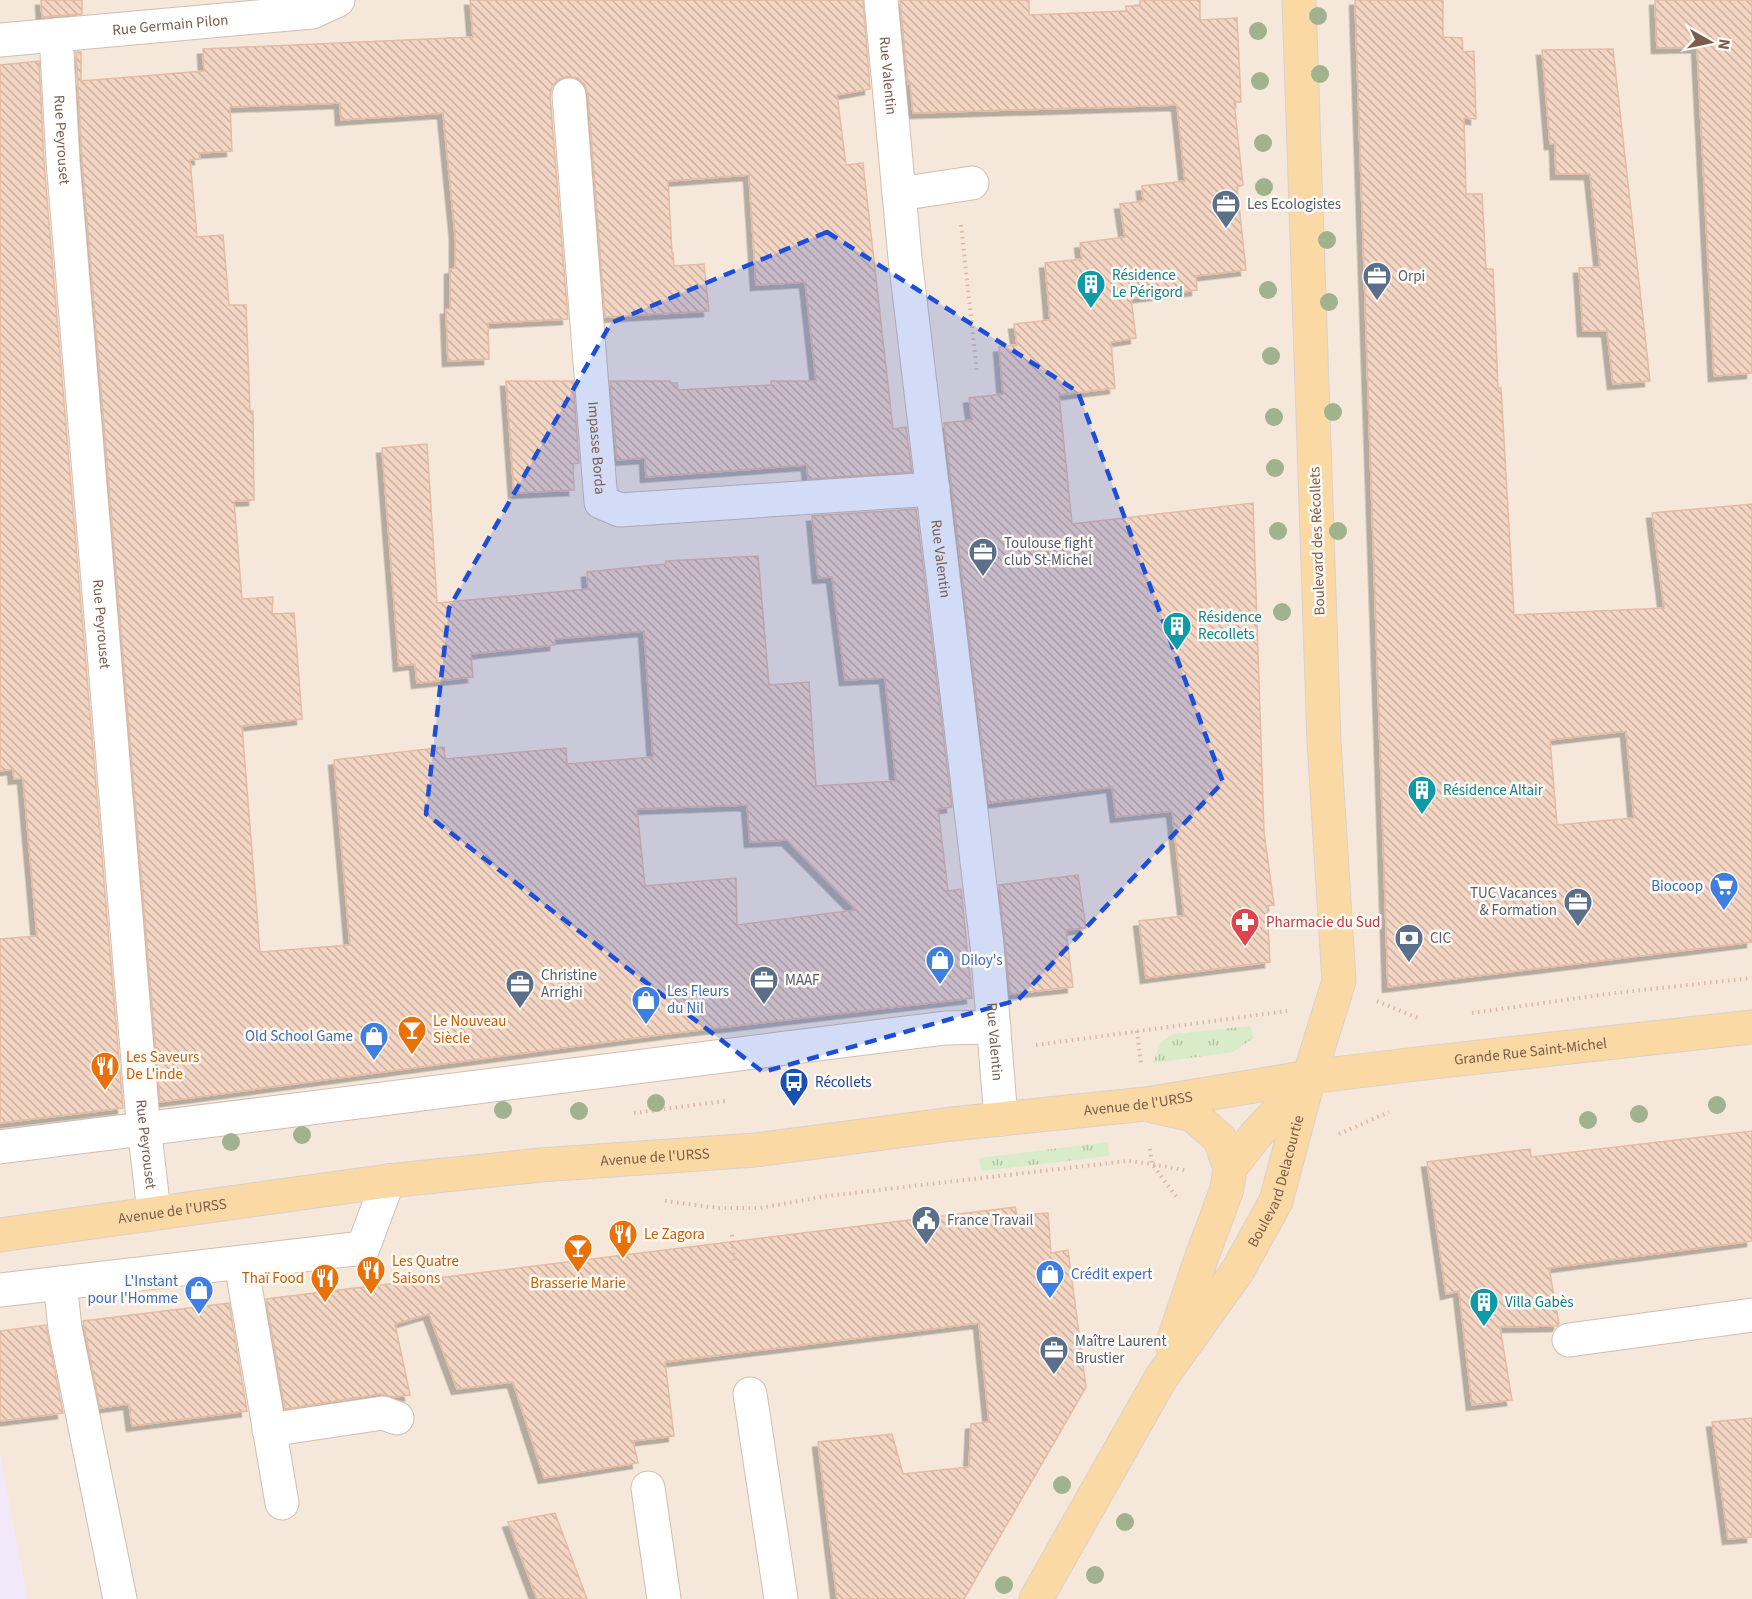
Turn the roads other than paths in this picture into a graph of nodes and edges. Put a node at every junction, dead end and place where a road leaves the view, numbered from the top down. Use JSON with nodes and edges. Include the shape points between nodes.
{"nodes":[{"id":1,"x":881,"y":0,"type":"edge"},
{"id":2,"x":1299,"y":0,"type":"edge"},
{"id":3,"x":338,"y":1,"type":"edge"},
{"id":4,"x":56,"y":35,"type":"junction"},
{"id":5,"x":0,"y":40,"type":"edge"},
{"id":6,"x":569,"y":95,"type":"dead end"},
{"id":7,"x":964,"y":184,"type":"road end"},
{"id":8,"x":899,"y":194,"type":"junction"},
{"id":9,"x":933,"y":489,"type":"junction"},
{"id":10,"x":994,"y":1027,"type":"junction"},
{"id":11,"x":1752,"y":1027,"type":"edge"},
{"id":12,"x":1309,"y":1077,"type":"junction"},
{"id":13,"x":1146,"y":1104,"type":"junction"},
{"id":14,"x":1001,"y":1119,"type":"junction"},
{"id":15,"x":144,"y":1130,"type":"junction"},
{"id":16,"x":0,"y":1147,"type":"edge"},
{"id":17,"x":1230,"y":1168,"type":"junction"},
{"id":18,"x":388,"y":1182,"type":"junction"},
{"id":19,"x":154,"y":1212,"type":"junction"},
{"id":20,"x":0,"y":1235,"type":"edge"},
{"id":21,"x":241,"y":1263,"type":"junction"},
{"id":22,"x":60,"y":1283,"type":"junction"},
{"id":23,"x":0,"y":1290,"type":"edge"},
{"id":24,"x":1752,"y":1315,"type":"edge"},
{"id":25,"x":1569,"y":1340,"type":"dead end"},
{"id":26,"x":1161,"y":1378,"type":"junction"},
{"id":27,"x":750,"y":1394,"type":"dead end"},
{"id":28,"x":397,"y":1418,"type":"dead end"},
{"id":29,"x":269,"y":1430,"type":"junction"},
{"id":30,"x":648,"y":1488,"type":"dead end"},
{"id":31,"x":282,"y":1503,"type":"dead end"},
{"id":32,"x":120,"y":1599,"type":"edge"},
{"id":33,"x":664,"y":1599,"type":"edge"},
{"id":34,"x":781,"y":1599,"type":"edge"},
{"id":35,"x":1036,"y":1599,"type":"edge"}],
"edges":[{"from":1,"to":8,"type":"street","name":"Rue Valentin"},
{"from":2,"to":12,"type":"main road","name":"Boulevard des Récollets","via":[[1324,742],[1339,981]]},
{"from":3,"to":4,"type":"street","name":"Rue Germain Pilon","via":[[312,12]]},
{"from":4,"to":5,"type":"street","name":"Rue Germain Pilon"},
{"from":4,"to":15,"type":"street","name":"Rue Peyrouset","via":[[63,161]]},
{"from":6,"to":9,"type":"street","name":"Impasse Borda","via":[[601,502],[620,510]]},
{"from":7,"to":8,"type":"street"},
{"from":8,"to":9,"type":"street","name":"Rue Valentin"},
{"from":9,"to":10,"type":"street","name":"Rue Valentin"},
{"from":10,"to":14,"type":"street","name":"Rue Valentin"},
{"from":10,"to":15,"type":"street","via":[[945,1028]]},
{"from":11,"to":12,"type":"main road","name":"Grande Rue Saint-Michel"},
{"from":12,"to":13,"type":"main road","name":"Avenue de l'URSS"},
{"from":12,"to":17,"type":"main road","name":"Boulevard Delacourtie"},
{"from":12,"to":26,"type":"main road","name":"Boulevard Delacourtie","via":[[1273,1208],[1238,1270]]},
{"from":13,"to":14,"type":"main road","name":"Avenue de l'URSS"},
{"from":13,"to":17,"type":"main road","via":[[1193,1115],[1220,1139]]},
{"from":14,"to":18,"type":"main road","name":"Avenue de l'URSS","via":[[756,1150]]},
{"from":15,"to":16,"type":"street"},
{"from":15,"to":19,"type":"street","name":"Rue Peyrouset"},
{"from":17,"to":26,"type":"main road","name":"Boulevard Delacourtie","via":[[1227,1189]]},
{"from":18,"to":19,"type":"main road","name":"Avenue de l'URSS"},
{"from":18,"to":21,"type":"street","via":[[363,1248]]},
{"from":19,"to":20,"type":"main road","name":"Avenue de l'URSS"},
{"from":21,"to":22,"type":"street"},
{"from":21,"to":29,"type":"street"},
{"from":22,"to":23,"type":"street"},
{"from":22,"to":32,"type":"street","via":[[65,1328]]},
{"from":24,"to":25,"type":"street"},
{"from":26,"to":35,"type":"main road","name":"Boulevard Delacourtie"},
{"from":27,"to":34,"type":"street"},
{"from":28,"to":29,"type":"street","via":[[383,1413]]},
{"from":29,"to":31,"type":"street"},
{"from":30,"to":33,"type":"street"}]}
